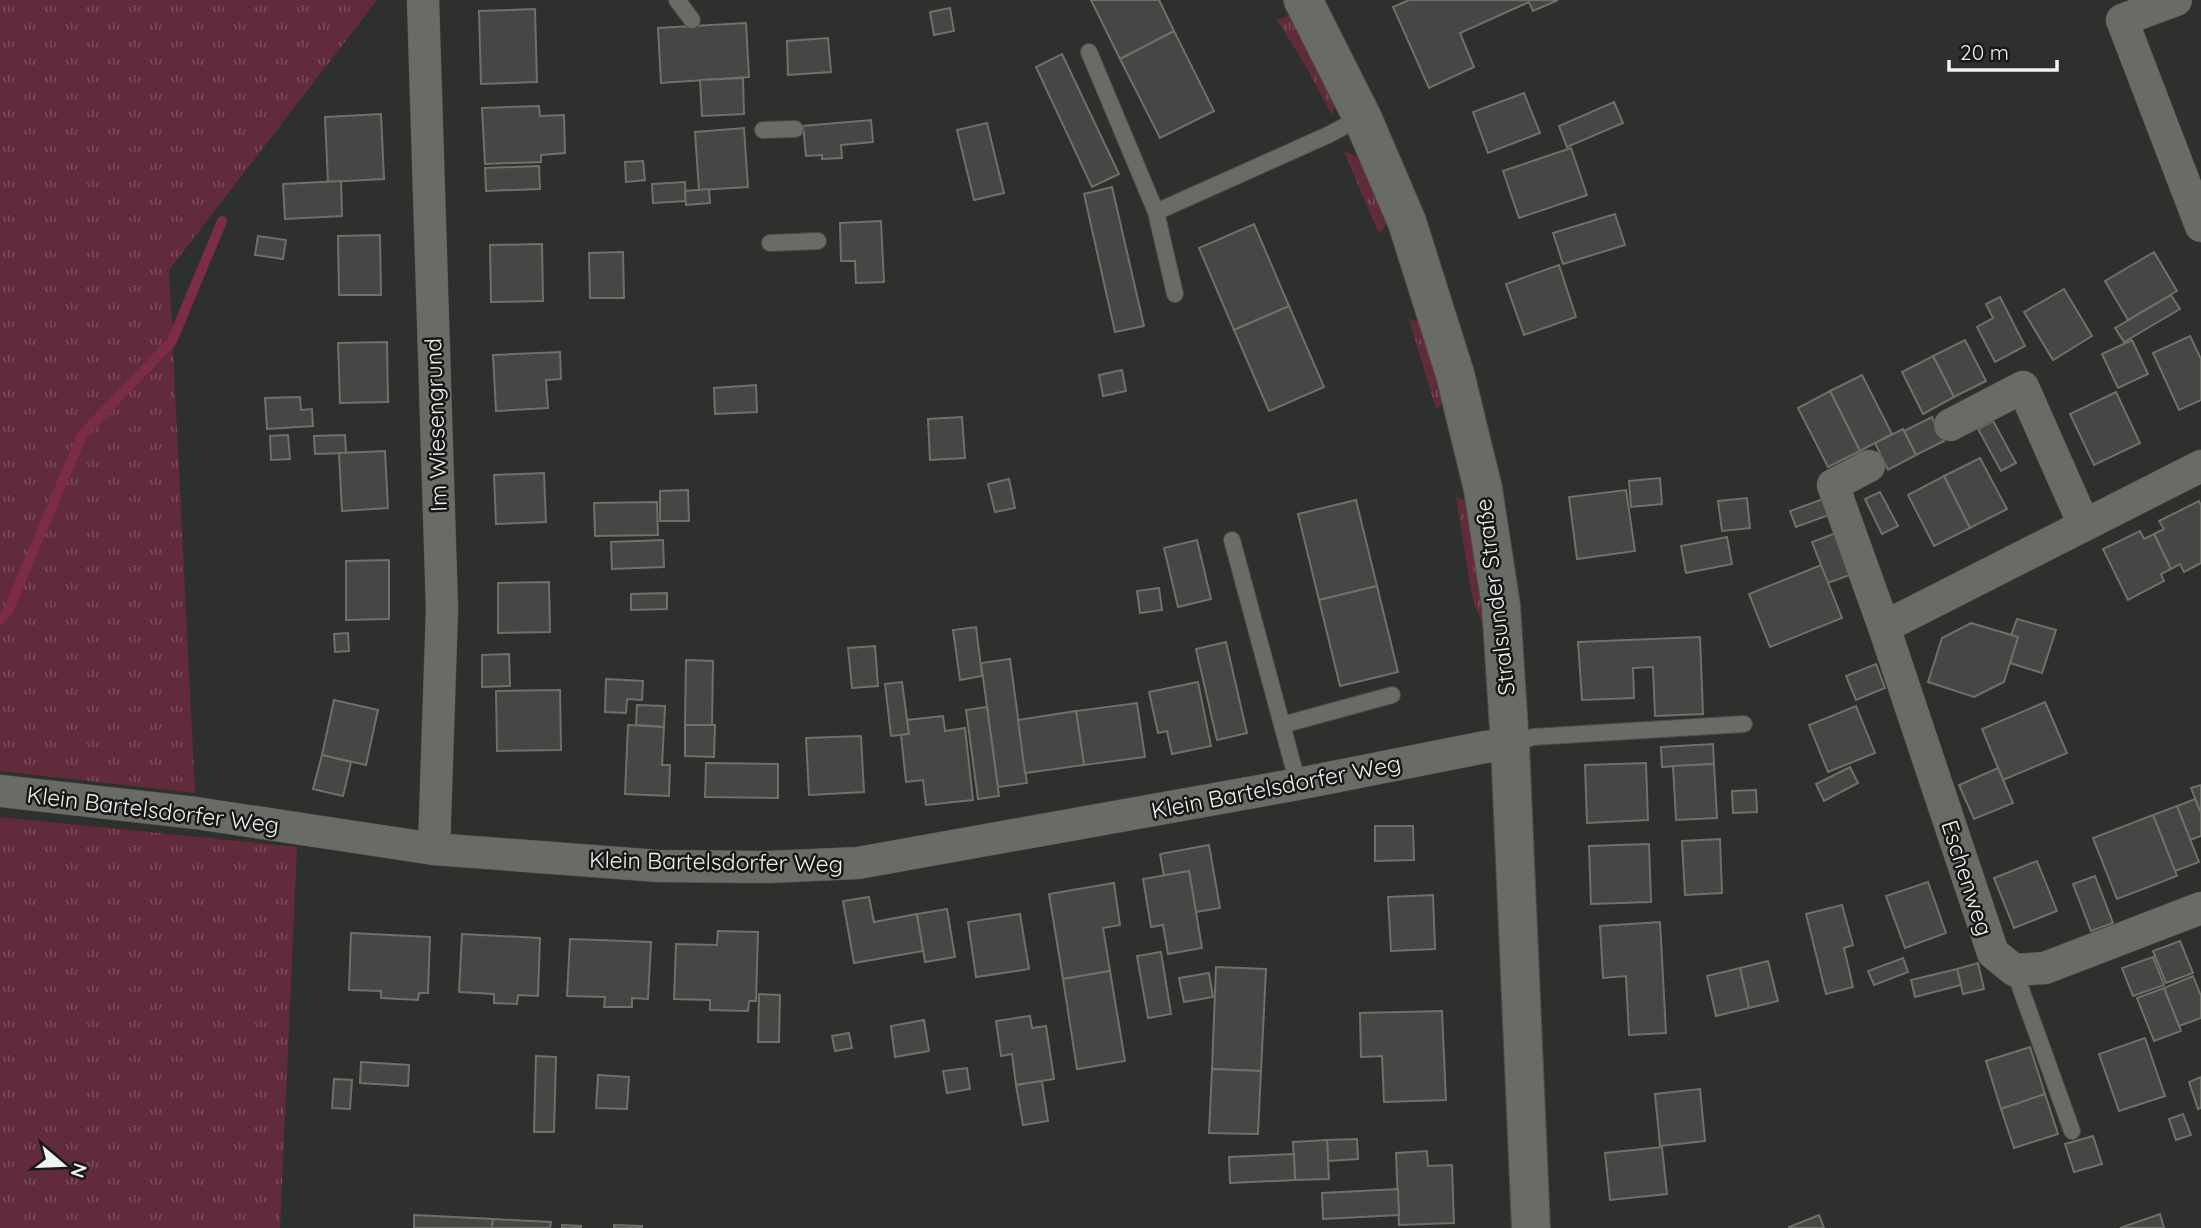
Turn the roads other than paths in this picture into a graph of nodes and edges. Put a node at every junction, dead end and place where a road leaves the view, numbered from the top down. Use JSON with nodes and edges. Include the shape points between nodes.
{"nodes":[{"id":1,"x":422,"y":0,"type":"edge"},
{"id":2,"x":677,"y":0,"type":"edge"},
{"id":3,"x":1303,"y":0,"type":"edge"},
{"id":4,"x":2176,"y":0,"type":"edge"},
{"id":5,"x":692,"y":20,"type":"dead end"},
{"id":6,"x":1089,"y":52,"type":"dead end"},
{"id":7,"x":1362,"y":117,"type":"junction"},
{"id":8,"x":795,"y":129,"type":"dead end"},
{"id":9,"x":763,"y":130,"type":"dead end"},
{"id":10,"x":1156,"y":212,"type":"junction"},
{"id":11,"x":2201,"y":226,"type":"edge"},
{"id":12,"x":818,"y":241,"type":"dead end"},
{"id":13,"x":770,"y":243,"type":"dead end"},
{"id":14,"x":1175,"y":294,"type":"dead end"},
{"id":15,"x":1950,"y":425,"type":"dead end"},
{"id":16,"x":1869,"y":466,"type":"dead end"},
{"id":17,"x":2201,"y":466,"type":"edge"},
{"id":18,"x":2084,"y":525,"type":"junction"},
{"id":19,"x":1232,"y":540,"type":"dead end"},
{"id":20,"x":1884,"y":628,"type":"junction"},
{"id":21,"x":1392,"y":695,"type":"dead end"},
{"id":22,"x":1744,"y":724,"type":"dead end"},
{"id":23,"x":1282,"y":725,"type":"junction"},
{"id":24,"x":1510,"y":744,"type":"junction"},
{"id":25,"x":1298,"y":784,"type":"junction"},
{"id":26,"x":0,"y":791,"type":"edge"},
{"id":27,"x":434,"y":849,"type":"junction"},
{"id":28,"x":2201,"y":908,"type":"edge"},
{"id":29,"x":2014,"y":970,"type":"junction"},
{"id":30,"x":2072,"y":1130,"type":"dead end"},
{"id":31,"x":1531,"y":1228,"type":"edge"}],
"edges":[{"from":1,"to":27,"type":"street","name":"Im Wiesengrund","via":[[442,609]]},
{"from":2,"to":5,"type":"lane"},
{"from":3,"to":7,"type":"street","name":"Stralsunder Straße"},
{"from":4,"to":11,"type":"street","via":[[2122,20]]},
{"from":6,"to":10,"type":"lane"},
{"from":7,"to":10,"type":"lane"},
{"from":7,"to":24,"type":"street","name":"Stralsunder Straße","via":[[1408,222],[1474,451],[1501,606]]},
{"from":8,"to":9,"type":"lane"},
{"from":10,"to":14,"type":"lane"},
{"from":12,"to":13,"type":"lane"},
{"from":15,"to":18,"type":"street","via":[[2023,387]]},
{"from":16,"to":20,"type":"street","name":"Eschenweg","via":[[1833,485]]},
{"from":17,"to":18,"type":"street"},
{"from":18,"to":20,"type":"street"},
{"from":19,"to":23,"type":"lane"},
{"from":20,"to":29,"type":"street","name":"Eschenweg","via":[[1993,953]]},
{"from":21,"to":23,"type":"lane"},
{"from":22,"to":24,"type":"lane","via":[[1533,737]]},
{"from":23,"to":25,"type":"lane"},
{"from":24,"to":25,"type":"street","name":"Klein Bartelsdorfer Weg"},
{"from":24,"to":31,"type":"street","name":"Stralsunder Straße"},
{"from":25,"to":27,"type":"street","name":"Klein Bartelsdorfer Weg","via":[[858,863],[658,866]]},
{"from":26,"to":27,"type":"street","name":"Klein Bartelsdorfer Weg","via":[[195,813]]},
{"from":28,"to":29,"type":"street","via":[[2045,968]]},
{"from":29,"to":30,"type":"lane"}]}
